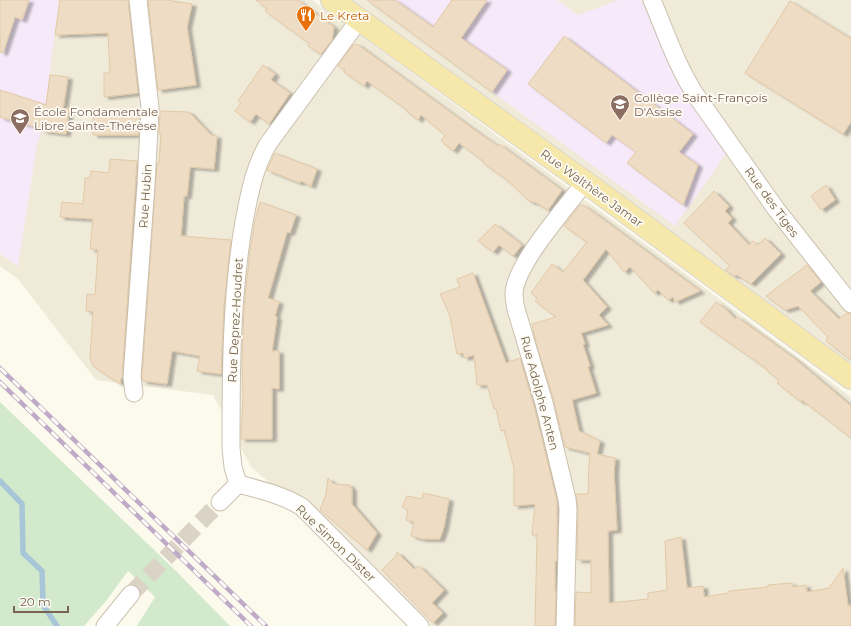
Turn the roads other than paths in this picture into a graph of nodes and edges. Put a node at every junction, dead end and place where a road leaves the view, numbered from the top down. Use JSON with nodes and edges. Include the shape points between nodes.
{"nodes":[{"id":1,"x":138,"y":0,"type":"edge"},
{"id":2,"x":332,"y":0,"type":"edge"},
{"id":3,"x":652,"y":0,"type":"edge"},
{"id":4,"x":359,"y":20,"type":"junction"},
{"id":5,"x":584,"y":182,"type":"junction"},
{"id":6,"x":851,"y":304,"type":"edge"},
{"id":7,"x":851,"y":378,"type":"edge"},
{"id":8,"x":134,"y":393,"type":"dead end"},
{"id":9,"x":238,"y":484,"type":"junction"},
{"id":10,"x":220,"y":502,"type":"tunnel mouth"},
{"id":11,"x":131,"y":594,"type":"tunnel mouth"},
{"id":12,"x":105,"y":626,"type":"edge"},
{"id":13,"x":420,"y":626,"type":"edge"},
{"id":14,"x":565,"y":626,"type":"edge"}],
"edges":[{"from":1,"to":8,"type":"street","name":"Rue Hubin","via":[[150,108],[132,377]]},
{"from":2,"to":4,"type":"main road","name":"Rue Walthère Jamar"},
{"from":3,"to":6,"type":"street","name":"Rue des Tiges","via":[[685,79],[795,234]]},
{"from":4,"to":5,"type":"main road","name":"Rue Walthère Jamar"},
{"from":4,"to":9,"type":"street","name":"Rue Deprez-Houdret","via":[[268,144],[261,155],[253,179],[241,237],[235,286],[230,448]]},
{"from":5,"to":7,"type":"main road","name":"Rue Walthère Jamar"},
{"from":5,"to":14,"type":"street","name":"Rue Adolphe Anten","via":[[532,253],[514,293],[516,309],[544,403],[567,499]]},
{"from":9,"to":10,"type":"street"},
{"from":9,"to":13,"type":"street","name":"Rue Simon Dister","via":[[280,495],[302,507]]},
{"from":11,"to":12,"type":"street"}]}
